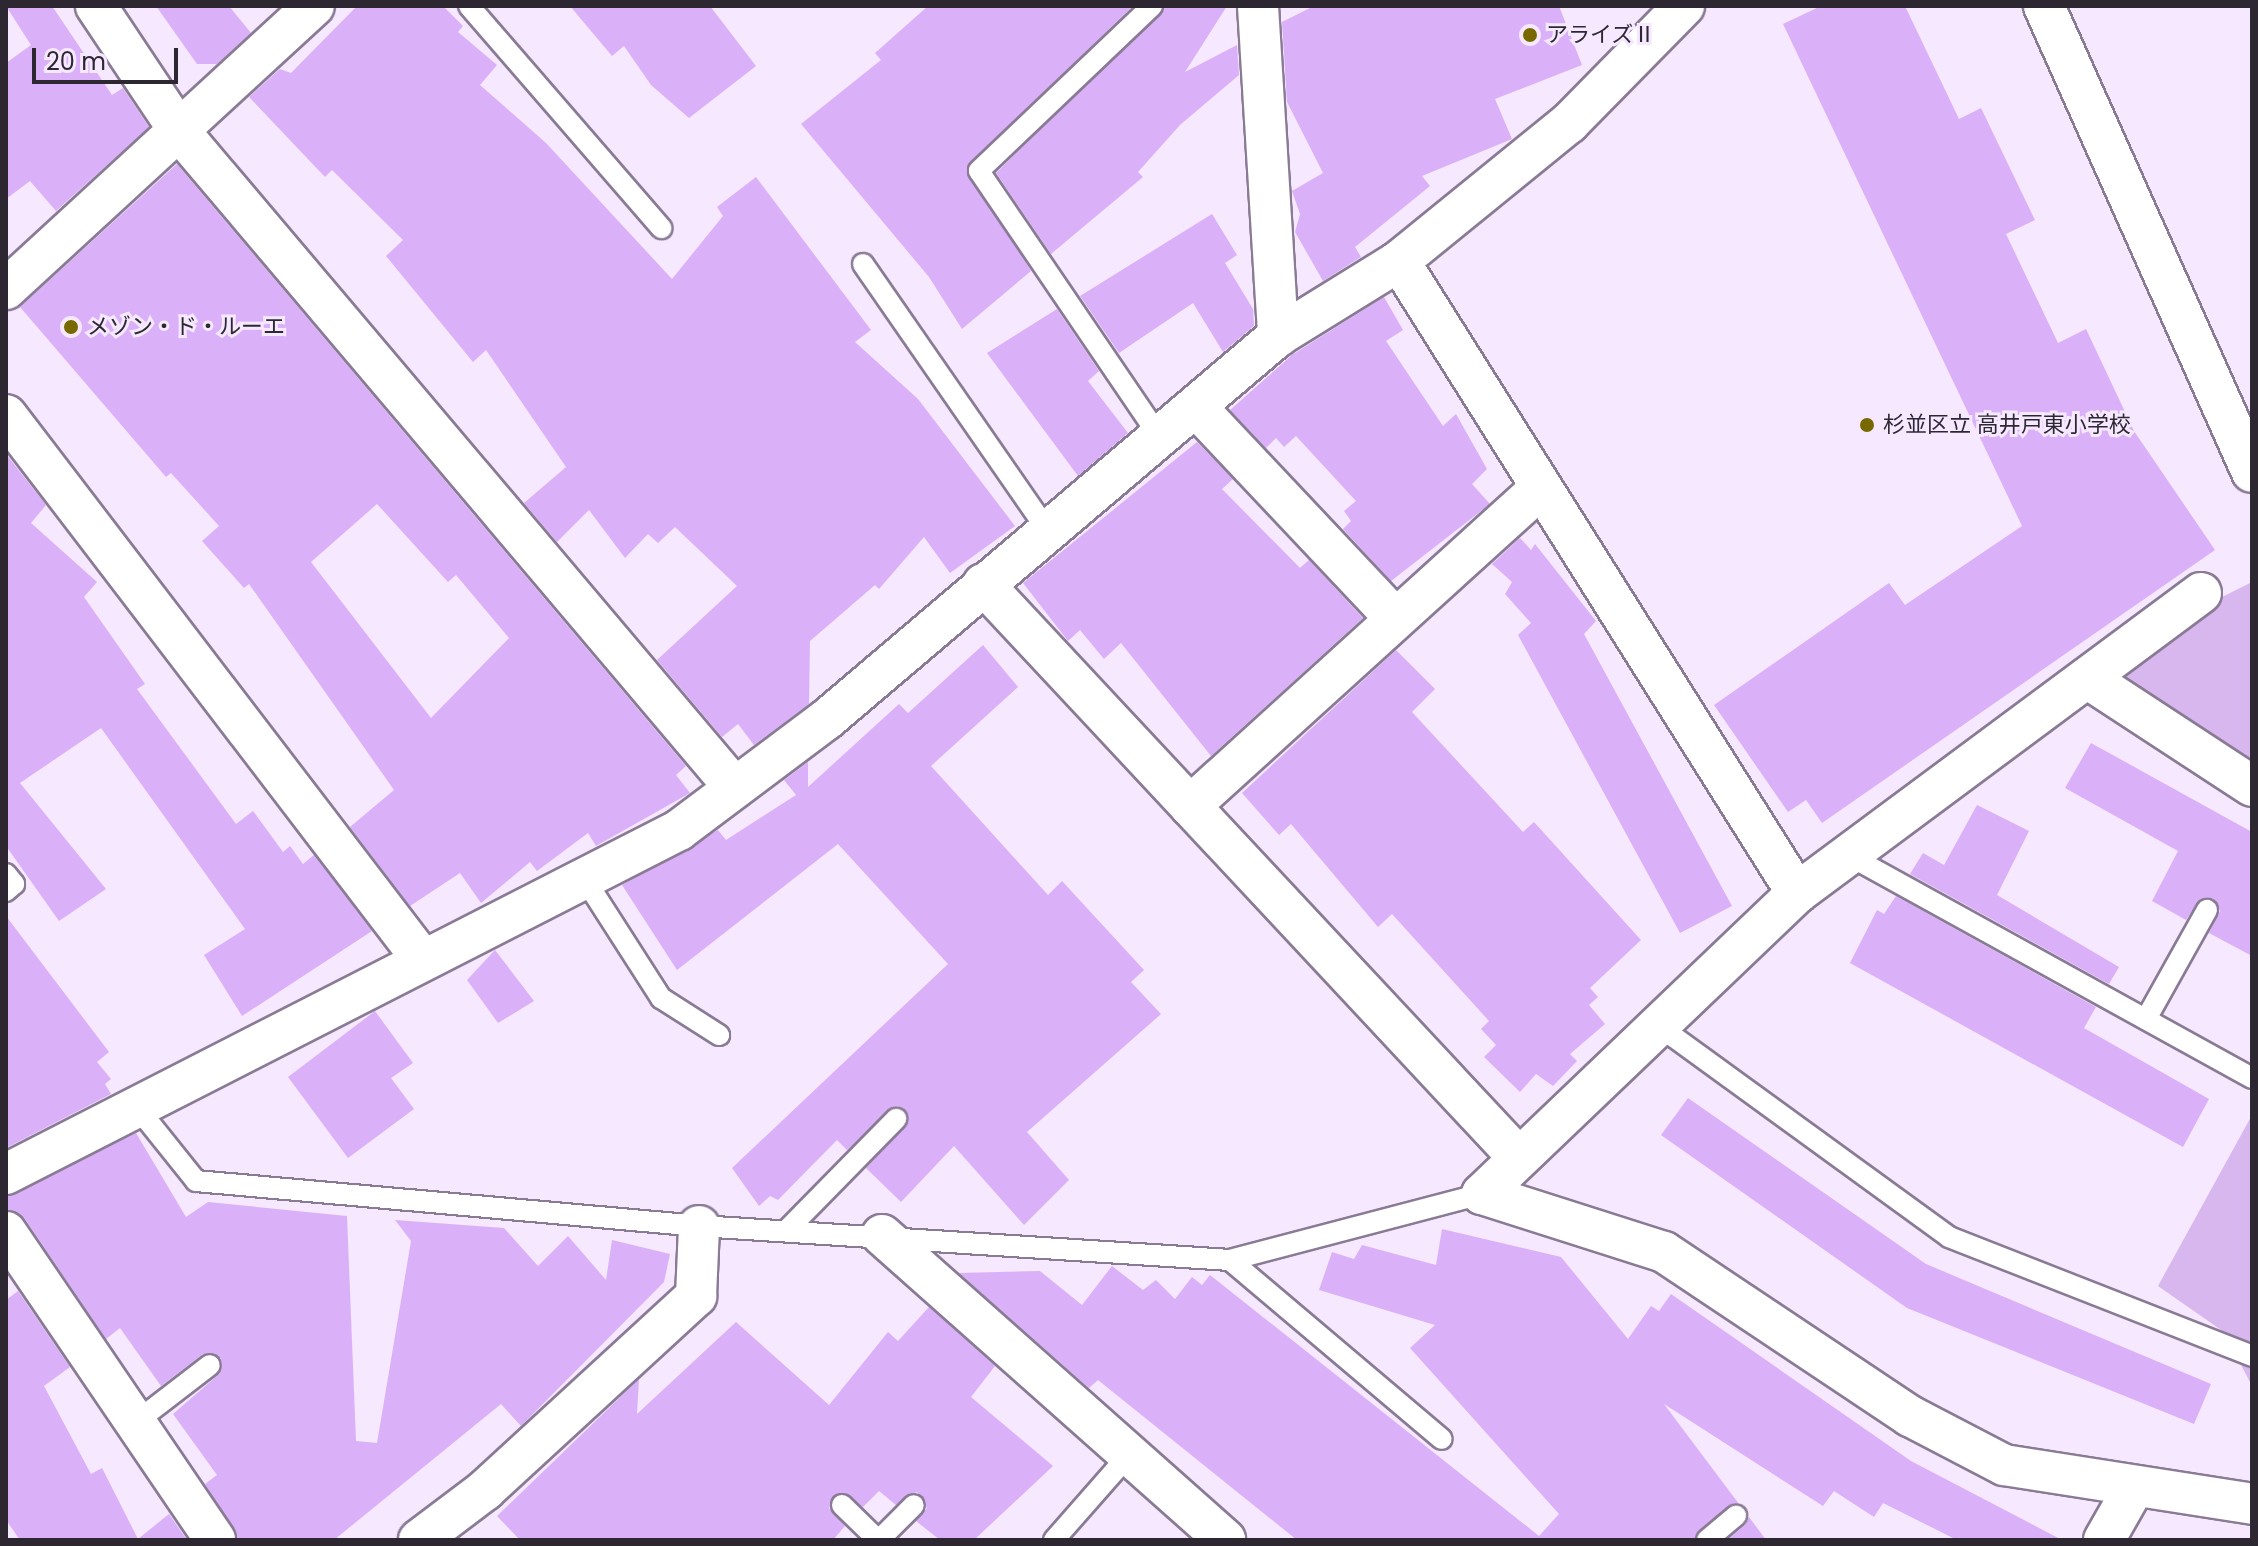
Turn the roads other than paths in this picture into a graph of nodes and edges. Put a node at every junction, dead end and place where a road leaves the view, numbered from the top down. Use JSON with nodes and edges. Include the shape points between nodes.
{"nodes":[{"id":1,"x":96,"y":6,"type":"edge"},
{"id":2,"x":314,"y":6,"type":"edge"},
{"id":3,"x":469,"y":6,"type":"edge"},
{"id":4,"x":1152,"y":6,"type":"edge"},
{"id":5,"x":1258,"y":6,"type":"edge"},
{"id":6,"x":1684,"y":6,"type":"edge"},
{"id":7,"x":2044,"y":6,"type":"edge"},
{"id":8,"x":180,"y":132,"type":"junction"},
{"id":9,"x":661,"y":228,"type":"dead end"},
{"id":10,"x":1399,"y":261,"type":"junction"},
{"id":11,"x":863,"y":264,"type":"dead end"},
{"id":12,"x":6,"y":289,"type":"edge"},
{"id":13,"x":1278,"y":336,"type":"junction"},
{"id":14,"x":1197,"y":408,"type":"junction"},
{"id":15,"x":6,"y":415,"type":"edge"},
{"id":16,"x":1162,"y":440,"type":"junction"},
{"id":17,"x":2252,"y":472,"type":"edge"},
{"id":18,"x":1541,"y":488,"type":"junction"},
{"id":19,"x":1048,"y":531,"type":"junction"},
{"id":20,"x":983,"y":584,"type":"junction"},
{"id":21,"x":2201,"y":593,"type":"dead end"},
{"id":22,"x":1395,"y":618,"type":"junction"},
{"id":23,"x":2087,"y":678,"type":"junction"},
{"id":24,"x":2252,"y":786,"type":"edge"},
{"id":25,"x":735,"y":788,"type":"junction"},
{"id":26,"x":1190,"y":806,"type":"junction"},
{"id":27,"x":1848,"y":855,"type":"junction"},
{"id":28,"x":6,"y":874,"type":"edge"},
{"id":29,"x":584,"y":878,"type":"junction"},
{"id":30,"x":6,"y":891,"type":"edge"},
{"id":31,"x":1797,"y":893,"type":"junction"},
{"id":32,"x":2207,"y":910,"type":"dead end"},
{"id":33,"x":422,"y":959,"type":"junction"},
{"id":34,"x":2146,"y":1019,"type":"junction"},
{"id":35,"x":1656,"y":1024,"type":"junction"},
{"id":36,"x":719,"y":1035,"type":"dead end"},
{"id":37,"x":2252,"y":1078,"type":"edge"},
{"id":38,"x":136,"y":1106,"type":"junction"},
{"id":39,"x":896,"y":1119,"type":"dead end"},
{"id":40,"x":1518,"y":1157,"type":"junction"},
{"id":41,"x":6,"y":1174,"type":"edge"},
{"id":42,"x":1482,"y":1194,"type":"junction"},
{"id":43,"x":699,"y":1226,"type":"junction"},
{"id":44,"x":787,"y":1230,"type":"junction"},
{"id":45,"x":6,"y":1232,"type":"edge"},
{"id":46,"x":882,"y":1235,"type":"junction"},
{"id":47,"x":1230,"y":1260,"type":"junction"},
{"id":48,"x":2252,"y":1356,"type":"edge"},
{"id":49,"x":210,"y":1365,"type":"dead end"},
{"id":50,"x":132,"y":1425,"type":"junction"},
{"id":51,"x":1442,"y":1439,"type":"dead end"},
{"id":52,"x":1127,"y":1457,"type":"junction"},
{"id":53,"x":2132,"y":1491,"type":"junction"},
{"id":54,"x":2252,"y":1504,"type":"edge"},
{"id":55,"x":842,"y":1505,"type":"dead end"},
{"id":56,"x":914,"y":1505,"type":"dead end"},
{"id":57,"x":1736,"y":1516,"type":"dead end"},
{"id":58,"x":215,"y":1540,"type":"edge"},
{"id":59,"x":419,"y":1540,"type":"edge"},
{"id":60,"x":879,"y":1540,"type":"edge"},
{"id":61,"x":1054,"y":1540,"type":"edge"},
{"id":62,"x":1225,"y":1540,"type":"edge"},
{"id":63,"x":1707,"y":1540,"type":"edge"},
{"id":64,"x":2104,"y":1540,"type":"edge"}],
"edges":[{"from":1,"to":8,"type":"street"},
{"from":2,"to":8,"type":"street"},
{"from":3,"to":9,"type":"lane"},
{"from":4,"to":16,"type":"lane","via":[[979,171]]},
{"from":5,"to":13,"type":"street"},
{"from":6,"to":10,"type":"street","via":[[1569,123]]},
{"from":7,"to":17,"type":"street"},
{"from":8,"to":12,"type":"street"},
{"from":8,"to":25,"type":"street"},
{"from":10,"to":13,"type":"street"},
{"from":10,"to":18,"type":"street"},
{"from":11,"to":19,"type":"lane"},
{"from":13,"to":14,"type":"street"},
{"from":14,"to":16,"type":"street"},
{"from":14,"to":22,"type":"street"},
{"from":15,"to":33,"type":"street"},
{"from":16,"to":19,"type":"street"},
{"from":18,"to":22,"type":"street"},
{"from":18,"to":31,"type":"street"},
{"from":19,"to":20,"type":"street"},
{"from":20,"to":25,"type":"street"},
{"from":20,"to":26,"type":"street"},
{"from":21,"to":23,"type":"street"},
{"from":22,"to":26,"type":"street"},
{"from":23,"to":24,"type":"street"},
{"from":23,"to":27,"type":"street"},
{"from":25,"to":29,"type":"street","via":[[679,830]]},
{"from":26,"to":40,"type":"street"},
{"from":27,"to":31,"type":"street"},
{"from":27,"to":34,"type":"lane"},
{"from":28,"to":30,"type":"lane","via":[[14,884]]},
{"from":29,"to":33,"type":"street"},
{"from":29,"to":36,"type":"lane","via":[[661,998]]},
{"from":31,"to":35,"type":"street"},
{"from":32,"to":34,"type":"lane"},
{"from":33,"to":38,"type":"street"},
{"from":34,"to":37,"type":"lane"},
{"from":35,"to":40,"type":"street"},
{"from":35,"to":48,"type":"lane","via":[[1949,1237]]},
{"from":38,"to":41,"type":"street"},
{"from":38,"to":43,"type":"lane","via":[[196,1181]]},
{"from":39,"to":44,"type":"lane"},
{"from":40,"to":42,"type":"street"},
{"from":42,"to":47,"type":"lane"},
{"from":42,"to":53,"type":"street","via":[[1664,1252],[1910,1416],[2004,1465]]},
{"from":43,"to":44,"type":"lane"},
{"from":43,"to":59,"type":"street","via":[[696,1296],[485,1490]]},
{"from":44,"to":46,"type":"lane"},
{"from":45,"to":50,"type":"street"},
{"from":46,"to":47,"type":"lane"},
{"from":46,"to":52,"type":"street"},
{"from":47,"to":51,"type":"lane"},
{"from":49,"to":50,"type":"lane"},
{"from":50,"to":58,"type":"street"},
{"from":52,"to":61,"type":"lane"},
{"from":52,"to":62,"type":"street"},
{"from":53,"to":54,"type":"street"},
{"from":53,"to":64,"type":"street"},
{"from":55,"to":60,"type":"lane"},
{"from":56,"to":60,"type":"lane"},
{"from":57,"to":63,"type":"lane"}]}
